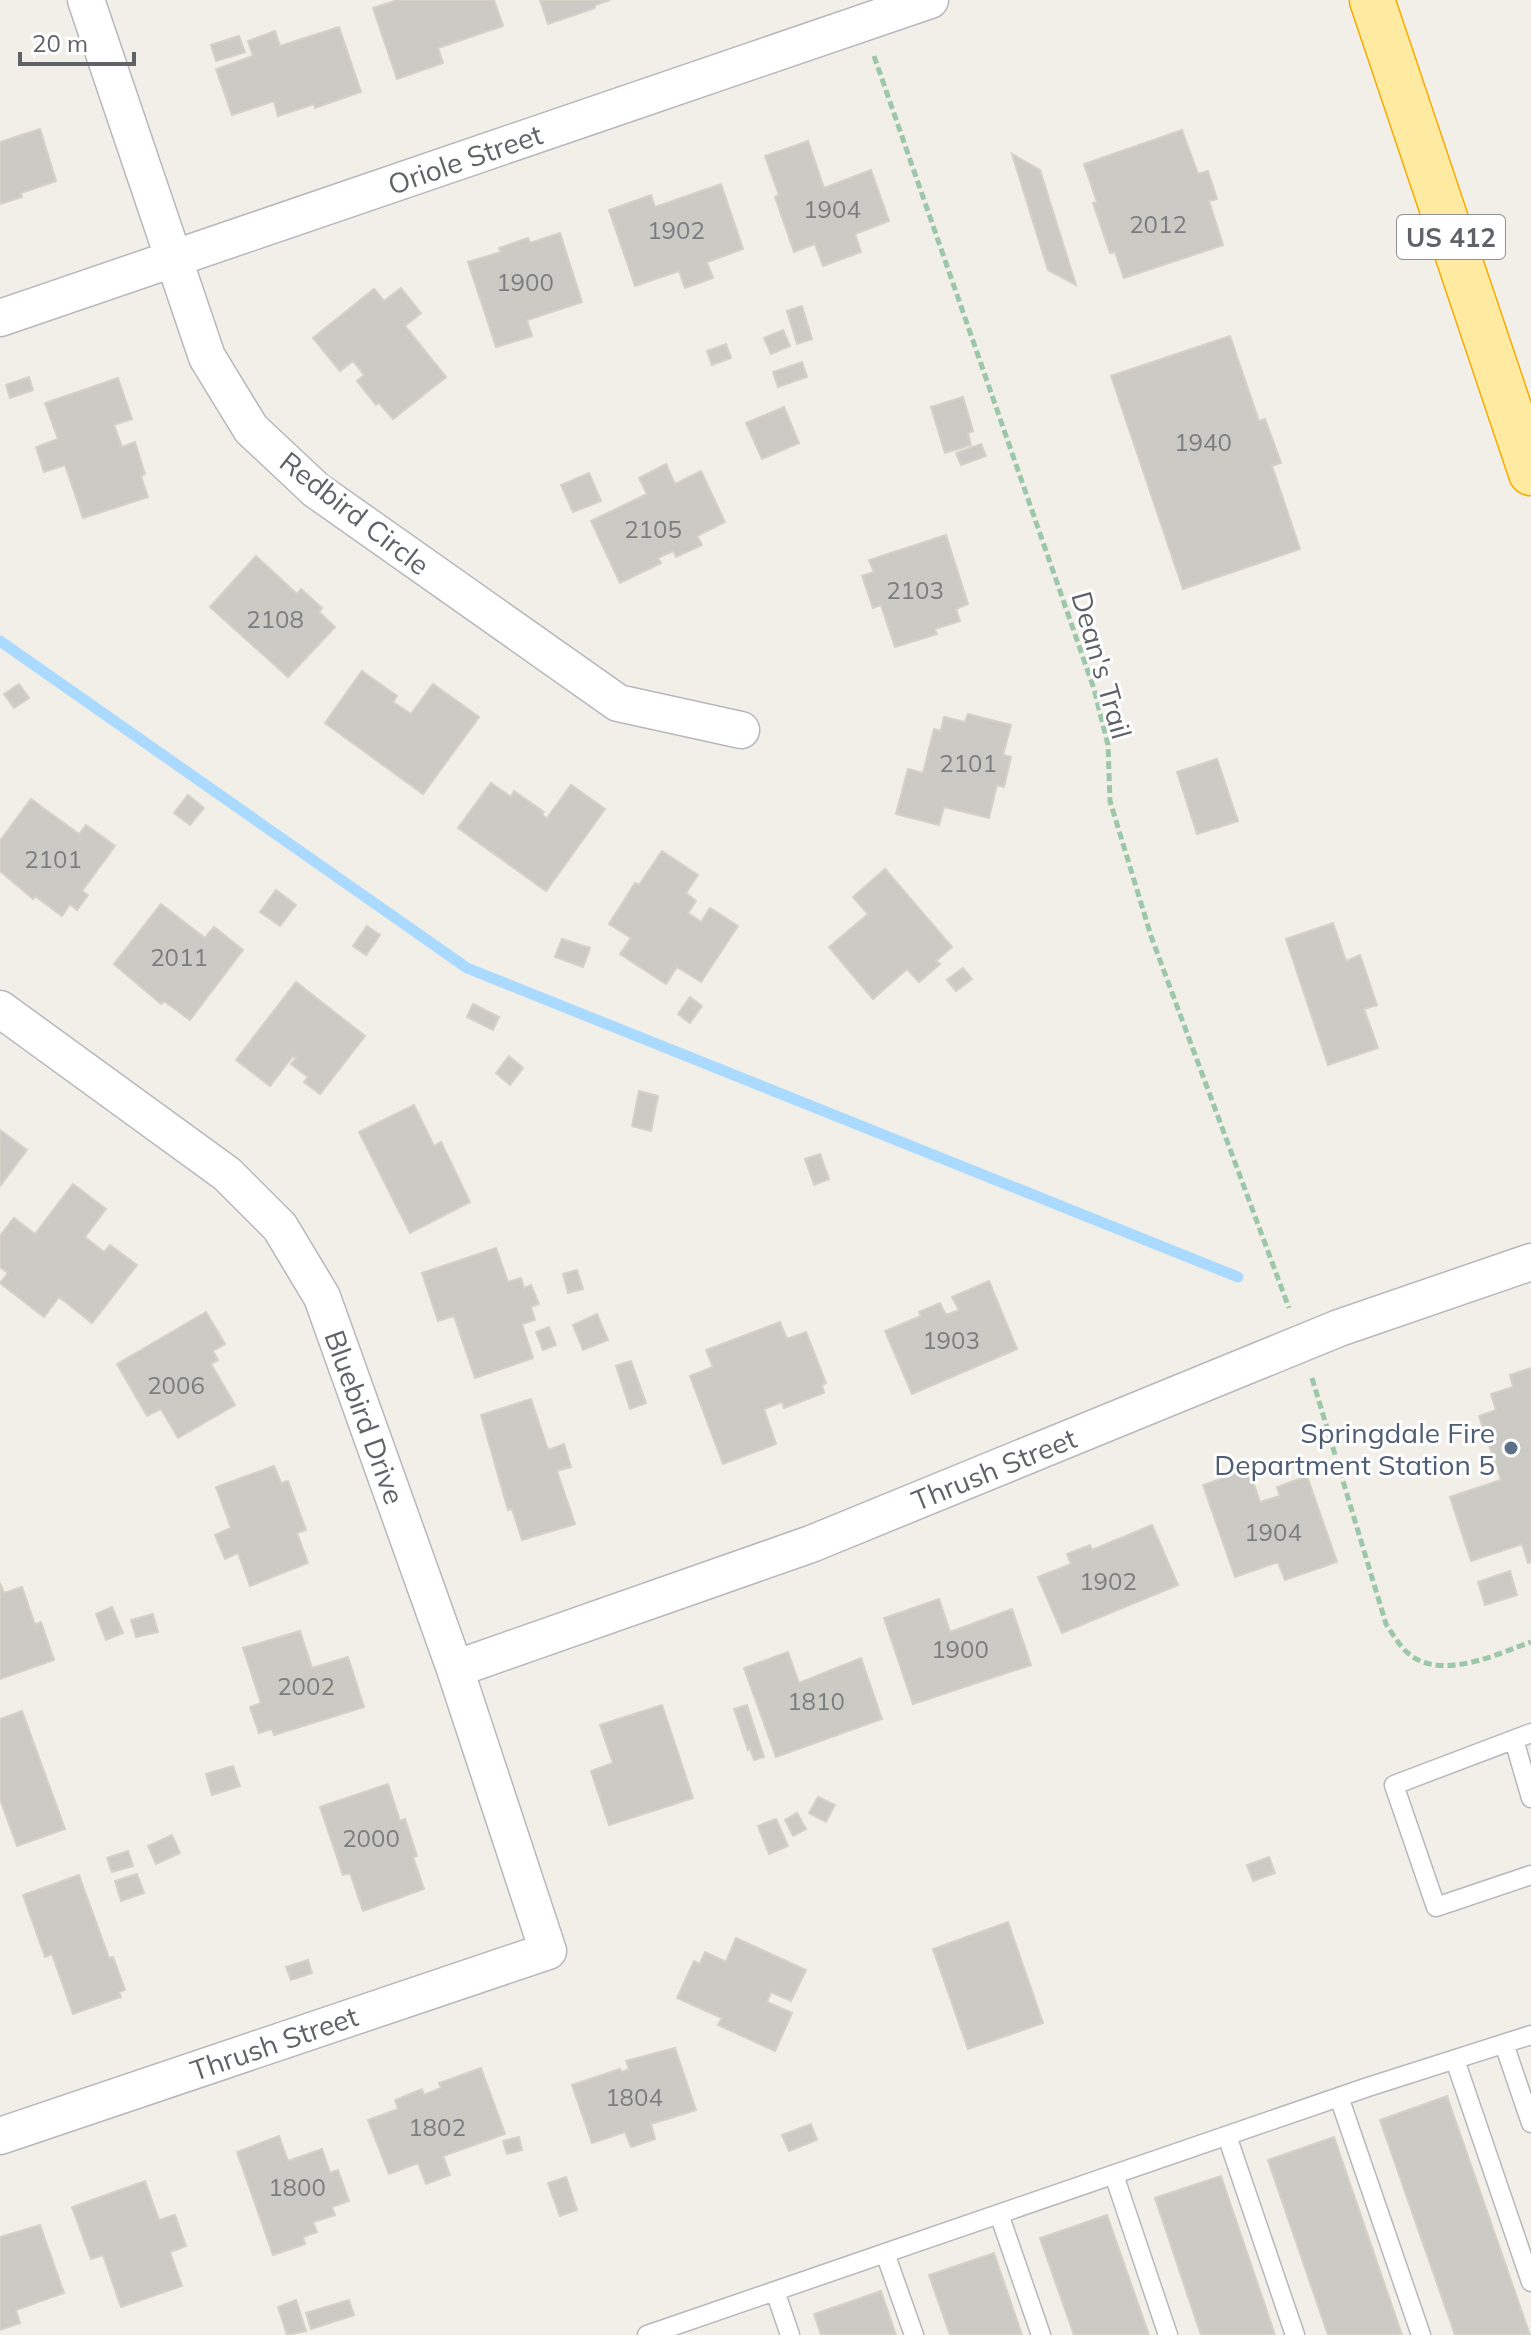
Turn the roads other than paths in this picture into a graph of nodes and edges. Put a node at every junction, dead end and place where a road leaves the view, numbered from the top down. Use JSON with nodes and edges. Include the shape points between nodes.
{"nodes":[{"id":1,"x":86,"y":0,"type":"edge"},
{"id":2,"x":930,"y":0,"type":"edge"},
{"id":3,"x":1372,"y":0,"type":"edge"},
{"id":4,"x":174,"y":259,"type":"junction"},
{"id":5,"x":0,"y":318,"type":"edge"},
{"id":6,"x":1531,"y":473,"type":"edge"},
{"id":7,"x":741,"y":730,"type":"dead end"},
{"id":8,"x":0,"y":1009,"type":"edge"},
{"id":9,"x":1531,"y":1262,"type":"edge"},
{"id":10,"x":455,"y":1669,"type":"junction"},
{"id":11,"x":1522,"y":1737,"type":"edge"},
{"id":12,"x":1531,"y":1798,"type":"edge"},
{"id":13,"x":1531,"y":1875,"type":"edge"},
{"id":14,"x":548,"y":1951,"type":"joint"},
{"id":15,"x":1531,"y":2035,"type":"edge"},
{"id":16,"x":1504,"y":2044,"type":"junction"},
{"id":17,"x":1455,"y":2060,"type":"junction"},
{"id":18,"x":1524,"y":2082,"type":"edge"},
{"id":19,"x":1339,"y":2097,"type":"junction"},
{"id":20,"x":1531,"y":2123,"type":"edge"},
{"id":21,"x":1,"y":2132,"type":"edge"},
{"id":22,"x":1227,"y":2136,"type":"junction"},
{"id":23,"x":1114,"y":2175,"type":"junction"},
{"id":24,"x":999,"y":2214,"type":"junction"},
{"id":25,"x":885,"y":2253,"type":"junction"},
{"id":26,"x":1531,"y":2282,"type":"edge"},
{"id":27,"x":775,"y":2291,"type":"junction"},
{"id":28,"x":656,"y":2334,"type":"edge"},
{"id":29,"x":790,"y":2335,"type":"edge"},
{"id":30,"x":914,"y":2335,"type":"edge"},
{"id":31,"x":1041,"y":2335,"type":"edge"},
{"id":32,"x":1168,"y":2335,"type":"edge"},
{"id":33,"x":1295,"y":2335,"type":"edge"},
{"id":34,"x":1421,"y":2335,"type":"edge"}],
"edges":[{"from":1,"to":4,"type":"street","name":"Redbird Circle"},
{"from":2,"to":4,"type":"street","name":"Oriole Street"},
{"from":3,"to":6,"type":"highway","number":"US 412"},
{"from":4,"to":5,"type":"street","name":"Oriole Street"},
{"from":4,"to":7,"type":"street","name":"Redbird Circle","via":[[207,357],[251,429],[316,490],[618,703]]},
{"from":8,"to":10,"type":"street","name":"Bluebird Drive","via":[[227,1174],[280,1227],[322,1297]]},
{"from":9,"to":10,"type":"street","name":"Thrush Street","via":[[1339,1328],[811,1544]]},
{"from":10,"to":14,"type":"street","name":"Bluebird Drive"},
{"from":11,"to":12,"type":"lane"},
{"from":11,"to":13,"type":"lane","via":[[1394,1785],[1436,1907]]},
{"from":14,"to":21,"type":"street","name":"Thrush Street"},
{"from":15,"to":16,"type":"lane"},
{"from":16,"to":17,"type":"lane"},
{"from":16,"to":18,"type":"lane"},
{"from":17,"to":19,"type":"lane"},
{"from":17,"to":26,"type":"lane"},
{"from":18,"to":20,"type":"lane"},
{"from":19,"to":22,"type":"lane"},
{"from":19,"to":34,"type":"lane"},
{"from":22,"to":23,"type":"lane"},
{"from":22,"to":33,"type":"lane"},
{"from":23,"to":24,"type":"lane"},
{"from":23,"to":32,"type":"lane"},
{"from":24,"to":25,"type":"lane"},
{"from":24,"to":31,"type":"lane"},
{"from":25,"to":27,"type":"lane"},
{"from":25,"to":30,"type":"lane"},
{"from":27,"to":28,"type":"lane"},
{"from":27,"to":29,"type":"lane"}]}
